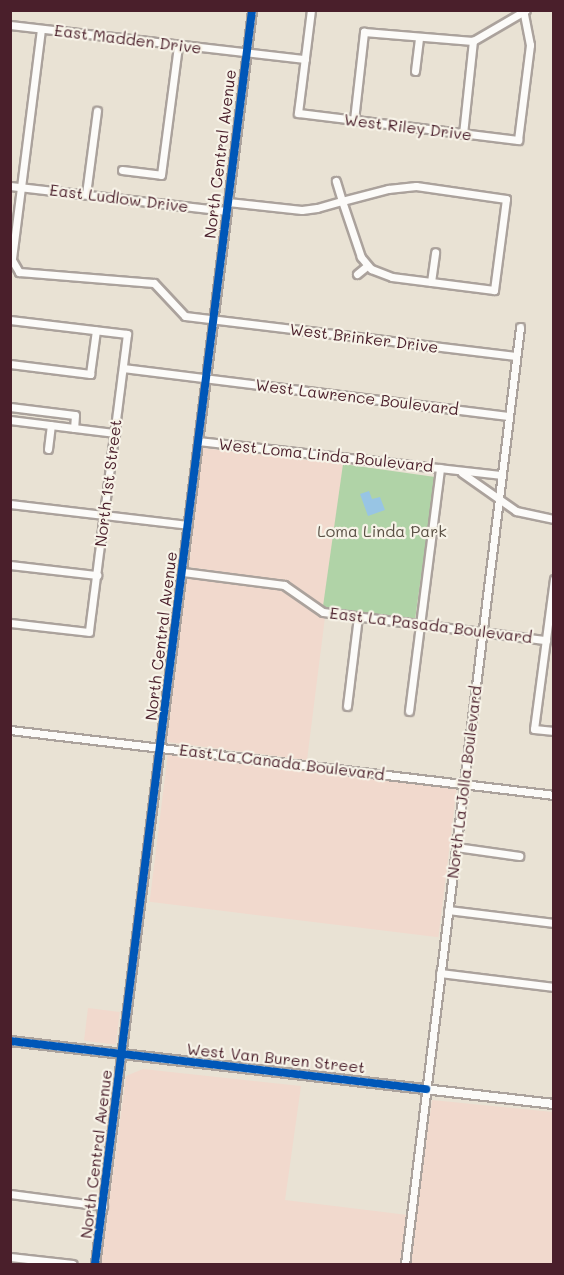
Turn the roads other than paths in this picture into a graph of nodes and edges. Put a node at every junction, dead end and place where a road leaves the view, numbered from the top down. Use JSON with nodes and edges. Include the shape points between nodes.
{"nodes":[{"id":1,"x":252,"y":10,"type":"edge"},
{"id":2,"x":311,"y":10,"type":"edge"},
{"id":3,"x":525,"y":12,"type":"edge"},
{"id":4,"x":10,"y":25,"type":"edge"},
{"id":5,"x":41,"y":28,"type":"junction"},
{"id":6,"x":419,"y":38,"type":"junction"},
{"id":7,"x":473,"y":41,"type":"junction"},
{"id":8,"x":178,"y":45,"type":"junction"},
{"id":9,"x":246,"y":54,"type":"junction"},
{"id":10,"x":305,"y":59,"type":"junction"},
{"id":11,"x":415,"y":71,"type":"dead end"},
{"id":12,"x":97,"y":111,"type":"dead end"},
{"id":13,"x":354,"y":120,"type":"junction"},
{"id":14,"x":463,"y":134,"type":"junction"},
{"id":15,"x":122,"y":170,"type":"dead end"},
{"id":16,"x":336,"y":181,"type":"dead end"},
{"id":17,"x":10,"y":186,"type":"edge"},
{"id":18,"x":20,"y":187,"type":"junction"},
{"id":19,"x":86,"y":194,"type":"junction"},
{"id":20,"x":342,"y":201,"type":"junction"},
{"id":21,"x":228,"y":202,"type":"junction"},
{"id":22,"x":227,"y":211,"type":"junction"},
{"id":23,"x":435,"y":252,"type":"dead end"},
{"id":24,"x":367,"y":266,"type":"junction"},
{"id":25,"x":357,"y":274,"type":"dead end"},
{"id":26,"x":431,"y":282,"type":"junction"},
{"id":27,"x":10,"y":320,"type":"edge"},
{"id":28,"x":213,"y":320,"type":"junction"},
{"id":29,"x":520,"y":327,"type":"dead end"},
{"id":30,"x":96,"y":330,"type":"junction"},
{"id":31,"x":516,"y":356,"type":"junction"},
{"id":32,"x":10,"y":364,"type":"edge"},
{"id":33,"x":123,"y":368,"type":"junction"},
{"id":34,"x":206,"y":378,"type":"junction"},
{"id":35,"x":10,"y":408,"type":"edge"},
{"id":36,"x":507,"y":417,"type":"junction"},
{"id":37,"x":10,"y":420,"type":"edge"},
{"id":38,"x":51,"y":425,"type":"junction"},
{"id":39,"x":74,"y":428,"type":"junction"},
{"id":40,"x":115,"y":433,"type":"junction"},
{"id":41,"x":198,"y":441,"type":"junction"},
{"id":42,"x":48,"y":449,"type":"dead end"},
{"id":43,"x":440,"y":468,"type":"junction"},
{"id":44,"x":454,"y":470,"type":"junction"},
{"id":45,"x":500,"y":475,"type":"junction"},
{"id":46,"x":500,"y":498,"type":"junction"},
{"id":47,"x":10,"y":504,"type":"edge"},
{"id":48,"x":104,"y":514,"type":"junction"},
{"id":49,"x":554,"y":519,"type":"edge"},
{"id":50,"x":188,"y":525,"type":"junction"},
{"id":51,"x":10,"y":564,"type":"edge"},
{"id":52,"x":183,"y":572,"type":"junction"},
{"id":53,"x":97,"y":575,"type":"junction"},
{"id":54,"x":554,"y":579,"type":"edge"},
{"id":55,"x":358,"y":617,"type":"junction"},
{"id":56,"x":10,"y":623,"type":"edge"},
{"id":57,"x":420,"y":624,"type":"junction"},
{"id":58,"x":483,"y":632,"type":"junction"},
{"id":59,"x":546,"y":640,"type":"junction"},
{"id":60,"x":347,"y":706,"type":"dead end"},
{"id":61,"x":409,"y":711,"type":"dead end"},
{"id":62,"x":10,"y":730,"type":"edge"},
{"id":63,"x":554,"y":731,"type":"edge"},
{"id":64,"x":160,"y":748,"type":"junction"},
{"id":65,"x":464,"y":784,"type":"junction"},
{"id":66,"x":554,"y":795,"type":"edge"},
{"id":67,"x":456,"y":847,"type":"junction"},
{"id":68,"x":519,"y":856,"type":"dead end"},
{"id":69,"x":448,"y":910,"type":"junction"},
{"id":70,"x":554,"y":923,"type":"edge"},
{"id":71,"x":440,"y":973,"type":"junction"},
{"id":72,"x":554,"y":987,"type":"edge"},
{"id":73,"x":10,"y":1041,"type":"edge"},
{"id":74,"x":123,"y":1054,"type":"junction"},
{"id":75,"x":426,"y":1089,"type":"junction"},
{"id":76,"x":554,"y":1104,"type":"edge"},
{"id":77,"x":10,"y":1194,"type":"edge"},
{"id":78,"x":103,"y":1206,"type":"junction"},
{"id":79,"x":10,"y":1257,"type":"edge"},
{"id":80,"x":73,"y":1264,"type":"edge"},
{"id":81,"x":96,"y":1264,"type":"edge"},
{"id":82,"x":405,"y":1264,"type":"edge"}],
"edges":[{"from":1,"to":9,"type":"street","name":"North Central Avenue"},
{"from":2,"to":10,"type":"street"},
{"from":3,"to":7,"type":"street"},
{"from":3,"to":14,"type":"street","name":"West Riley Drive","via":[[530,45],[518,140]]},
{"from":4,"to":5,"type":"street","name":"East Madden Drive"},
{"from":5,"to":8,"type":"street","name":"East Madden Drive"},
{"from":5,"to":18,"type":"street"},
{"from":6,"to":7,"type":"street"},
{"from":6,"to":11,"type":"street"},
{"from":6,"to":13,"type":"street","via":[[364,32]]},
{"from":7,"to":14,"type":"street"},
{"from":8,"to":9,"type":"street","name":"East Madden Drive"},
{"from":8,"to":15,"type":"street","via":[[161,175]]},
{"from":9,"to":10,"type":"street","name":"East Madden Drive"},
{"from":9,"to":21,"type":"street","name":"North Central Avenue"},
{"from":10,"to":13,"type":"street","name":"West Riley Drive","via":[[298,113]]},
{"from":12,"to":19,"type":"street"},
{"from":13,"to":14,"type":"street","name":"West Riley Drive"},
{"from":16,"to":20,"type":"street"},
{"from":17,"to":18,"type":"street","name":"East Ludlow Drive"},
{"from":18,"to":19,"type":"street","name":"East Ludlow Drive"},
{"from":18,"to":28,"type":"street","name":"West Brinker Drive","via":[[13,267],[86,280],[154,283],[178,313]]},
{"from":19,"to":22,"type":"street","name":"East Ludlow Drive"},
{"from":20,"to":21,"type":"street","via":[[302,210]]},
{"from":20,"to":24,"type":"street"},
{"from":20,"to":26,"type":"street","via":[[416,186],[506,199],[494,290]]},
{"from":21,"to":22,"type":"street","name":"North Central Avenue"},
{"from":22,"to":28,"type":"street","name":"North Central Avenue"},
{"from":23,"to":26,"type":"street"},
{"from":24,"to":25,"type":"street"},
{"from":24,"to":26,"type":"street","via":[[385,276]]},
{"from":27,"to":30,"type":"street"},
{"from":28,"to":31,"type":"street","name":"West Brinker Drive"},
{"from":28,"to":34,"type":"street","name":"North Central Avenue"},
{"from":29,"to":31,"type":"street","name":"North La Jolla Boulevard"},
{"from":30,"to":32,"type":"street","via":[[90,374]]},
{"from":30,"to":33,"type":"street","name":"North 1st Street","via":[[127,334]]},
{"from":31,"to":36,"type":"street","name":"North La Jolla Boulevard"},
{"from":33,"to":34,"type":"street","name":"West Lawrence Boulevard"},
{"from":33,"to":40,"type":"street","name":"North 1st Street"},
{"from":34,"to":36,"type":"street","name":"West Lawrence Boulevard"},
{"from":34,"to":41,"type":"street","name":"North Central Avenue"},
{"from":35,"to":39,"type":"street","via":[[75,415]]},
{"from":36,"to":45,"type":"street","name":"North La Jolla Boulevard"},
{"from":37,"to":38,"type":"street"},
{"from":38,"to":39,"type":"street"},
{"from":38,"to":42,"type":"street"},
{"from":39,"to":40,"type":"street"},
{"from":40,"to":48,"type":"street","name":"North 1st Street"},
{"from":41,"to":43,"type":"street","name":"West Loma Linda Boulevard"},
{"from":41,"to":50,"type":"street","name":"North Central Avenue"},
{"from":43,"to":44,"type":"street","name":"West Loma Linda Boulevard"},
{"from":43,"to":57,"type":"street"},
{"from":44,"to":45,"type":"street","name":"West Loma Linda Boulevard"},
{"from":44,"to":46,"type":"street","name":"West Loma Linda Boulevard"},
{"from":45,"to":46,"type":"street","name":"North La Jolla Boulevard"},
{"from":46,"to":49,"type":"street","name":"West Loma Linda Boulevard","via":[[520,513]]},
{"from":46,"to":58,"type":"street","name":"North La Jolla Boulevard"},
{"from":47,"to":48,"type":"street"},
{"from":48,"to":50,"type":"street"},
{"from":48,"to":53,"type":"street","name":"North 1st Street"},
{"from":50,"to":52,"type":"street","name":"North Central Avenue"},
{"from":51,"to":53,"type":"street"},
{"from":52,"to":55,"type":"street","name":"East La Pasada Boulevard","via":[[284,585],[317,610]]},
{"from":52,"to":64,"type":"street","name":"North Central Avenue"},
{"from":53,"to":56,"type":"street","name":"North 1st Street","via":[[90,632]]},
{"from":54,"to":59,"type":"street"},
{"from":55,"to":57,"type":"street","name":"East La Pasada Boulevard"},
{"from":55,"to":60,"type":"street"},
{"from":57,"to":58,"type":"street","name":"East La Pasada Boulevard"},
{"from":57,"to":61,"type":"street"},
{"from":58,"to":59,"type":"street","name":"East La Pasada Boulevard"},
{"from":58,"to":65,"type":"street","name":"North La Jolla Boulevard"},
{"from":59,"to":63,"type":"street","via":[[534,729]]},
{"from":62,"to":64,"type":"street","name":"East La Canada Boulevard"},
{"from":64,"to":65,"type":"street","name":"East La Canada Boulevard"},
{"from":64,"to":74,"type":"street","name":"North Central Avenue"},
{"from":65,"to":66,"type":"street","name":"East La Canada Boulevard"},
{"from":65,"to":67,"type":"street","name":"North La Jolla Boulevard"},
{"from":67,"to":68,"type":"street"},
{"from":67,"to":69,"type":"street","name":"North La Jolla Boulevard"},
{"from":69,"to":70,"type":"street"},
{"from":69,"to":71,"type":"street","name":"North La Jolla Boulevard"},
{"from":71,"to":72,"type":"street"},
{"from":71,"to":75,"type":"street","name":"North La Jolla Boulevard"},
{"from":73,"to":74,"type":"main road","name":"West Van Buren Street"},
{"from":74,"to":75,"type":"main road","name":"West Van Buren Street"},
{"from":74,"to":78,"type":"street","name":"North Central Avenue"},
{"from":75,"to":76,"type":"main road","name":"West Van Buren Street"},
{"from":75,"to":82,"type":"street","name":"North La Jolla Boulevard"},
{"from":77,"to":78,"type":"street"},
{"from":78,"to":81,"type":"street","name":"North Central Avenue"},
{"from":79,"to":80,"type":"street"}]}
